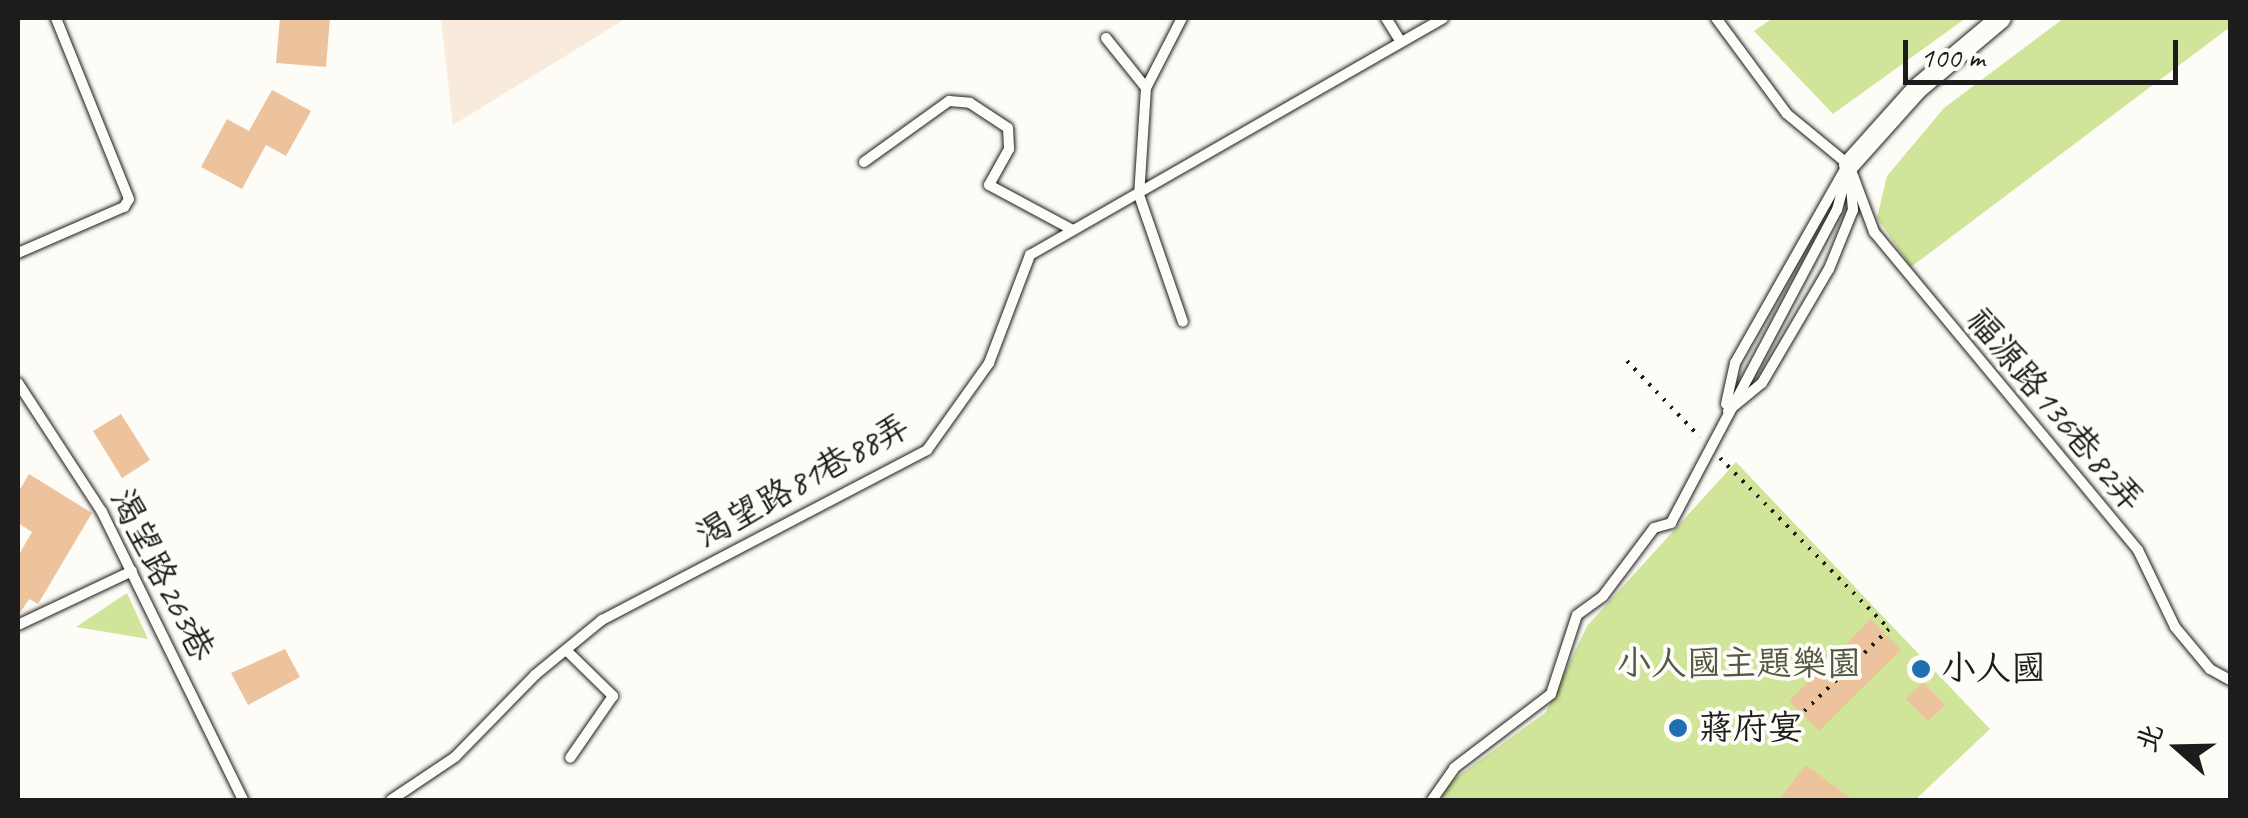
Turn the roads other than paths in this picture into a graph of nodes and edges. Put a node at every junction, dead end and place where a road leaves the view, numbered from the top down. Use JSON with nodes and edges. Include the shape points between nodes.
{"nodes":[{"id":1,"x":56,"y":18,"type":"edge"},
{"id":2,"x":1182,"y":18,"type":"edge"},
{"id":3,"x":1386,"y":18,"type":"edge"},
{"id":4,"x":1444,"y":18,"type":"edge"},
{"id":5,"x":1716,"y":18,"type":"edge"},
{"id":6,"x":2001,"y":18,"type":"edge"},
{"id":7,"x":1106,"y":38,"type":"dead end"},
{"id":8,"x":1400,"y":42,"type":"junction"},
{"id":9,"x":1146,"y":88,"type":"junction"},
{"id":10,"x":864,"y":162,"type":"dead end"},
{"id":11,"x":1849,"y":165,"type":"junction"},
{"id":12,"x":1139,"y":195,"type":"junction"},
{"id":13,"x":1071,"y":229,"type":"junction"},
{"id":14,"x":18,"y":253,"type":"edge"},
{"id":15,"x":1183,"y":322,"type":"dead end"},
{"id":16,"x":18,"y":383,"type":"edge"},
{"id":17,"x":1723,"y":415,"type":"junction"},
{"id":18,"x":132,"y":570,"type":"junction"},
{"id":19,"x":18,"y":625,"type":"edge"},
{"id":20,"x":566,"y":650,"type":"junction"},
{"id":21,"x":2230,"y":680,"type":"edge"},
{"id":22,"x":570,"y":758,"type":"dead end"},
{"id":23,"x":243,"y":800,"type":"edge"},
{"id":24,"x":390,"y":800,"type":"edge"},
{"id":25,"x":1432,"y":800,"type":"edge"}],
"edges":[{"from":1,"to":14,"type":"lane","via":[[129,199],[124,207]]},
{"from":2,"to":9,"type":"lane"},
{"from":3,"to":8,"type":"lane"},
{"from":4,"to":8,"type":"lane","name":"渴望路81巷88弄"},
{"from":5,"to":11,"type":"lane","via":[[1787,114]]},
{"from":6,"to":11,"type":"street","via":[[1917,89]]},
{"from":7,"to":9,"type":"lane"},
{"from":8,"to":12,"type":"lane","name":"渴望路81巷88弄"},
{"from":9,"to":12,"type":"lane"},
{"from":10,"to":13,"type":"lane","via":[[949,101],[970,102],[1008,128],[1009,149],[989,185]]},
{"from":11,"to":17,"type":"lane","via":[[1820,244]]},
{"from":11,"to":17,"type":"lane","via":[[1853,210],[1829,269],[1762,383]]},
{"from":11,"to":21,"type":"lane","name":"福源路136巷82弄","via":[[1874,232],[2138,550],[2187,641],[2210,669]]},
{"from":12,"to":13,"type":"lane","name":"渴望路81巷88弄"},
{"from":12,"to":15,"type":"lane"},
{"from":13,"to":20,"type":"lane","name":"渴望路81巷88弄","via":[[1030,254],[990,363],[928,450],[602,620]]},
{"from":16,"to":18,"type":"lane","name":"渴望路263巷"},
{"from":17,"to":25,"type":"lane","via":[[1671,524],[1654,528],[1603,596],[1570,626],[1550,694],[1454,768]]},
{"from":18,"to":19,"type":"lane"},
{"from":18,"to":23,"type":"lane","name":"渴望路263巷"},
{"from":20,"to":22,"type":"lane","via":[[614,696]]},
{"from":20,"to":24,"type":"lane","name":"渴望路81巷88弄","via":[[456,757]]}]}
